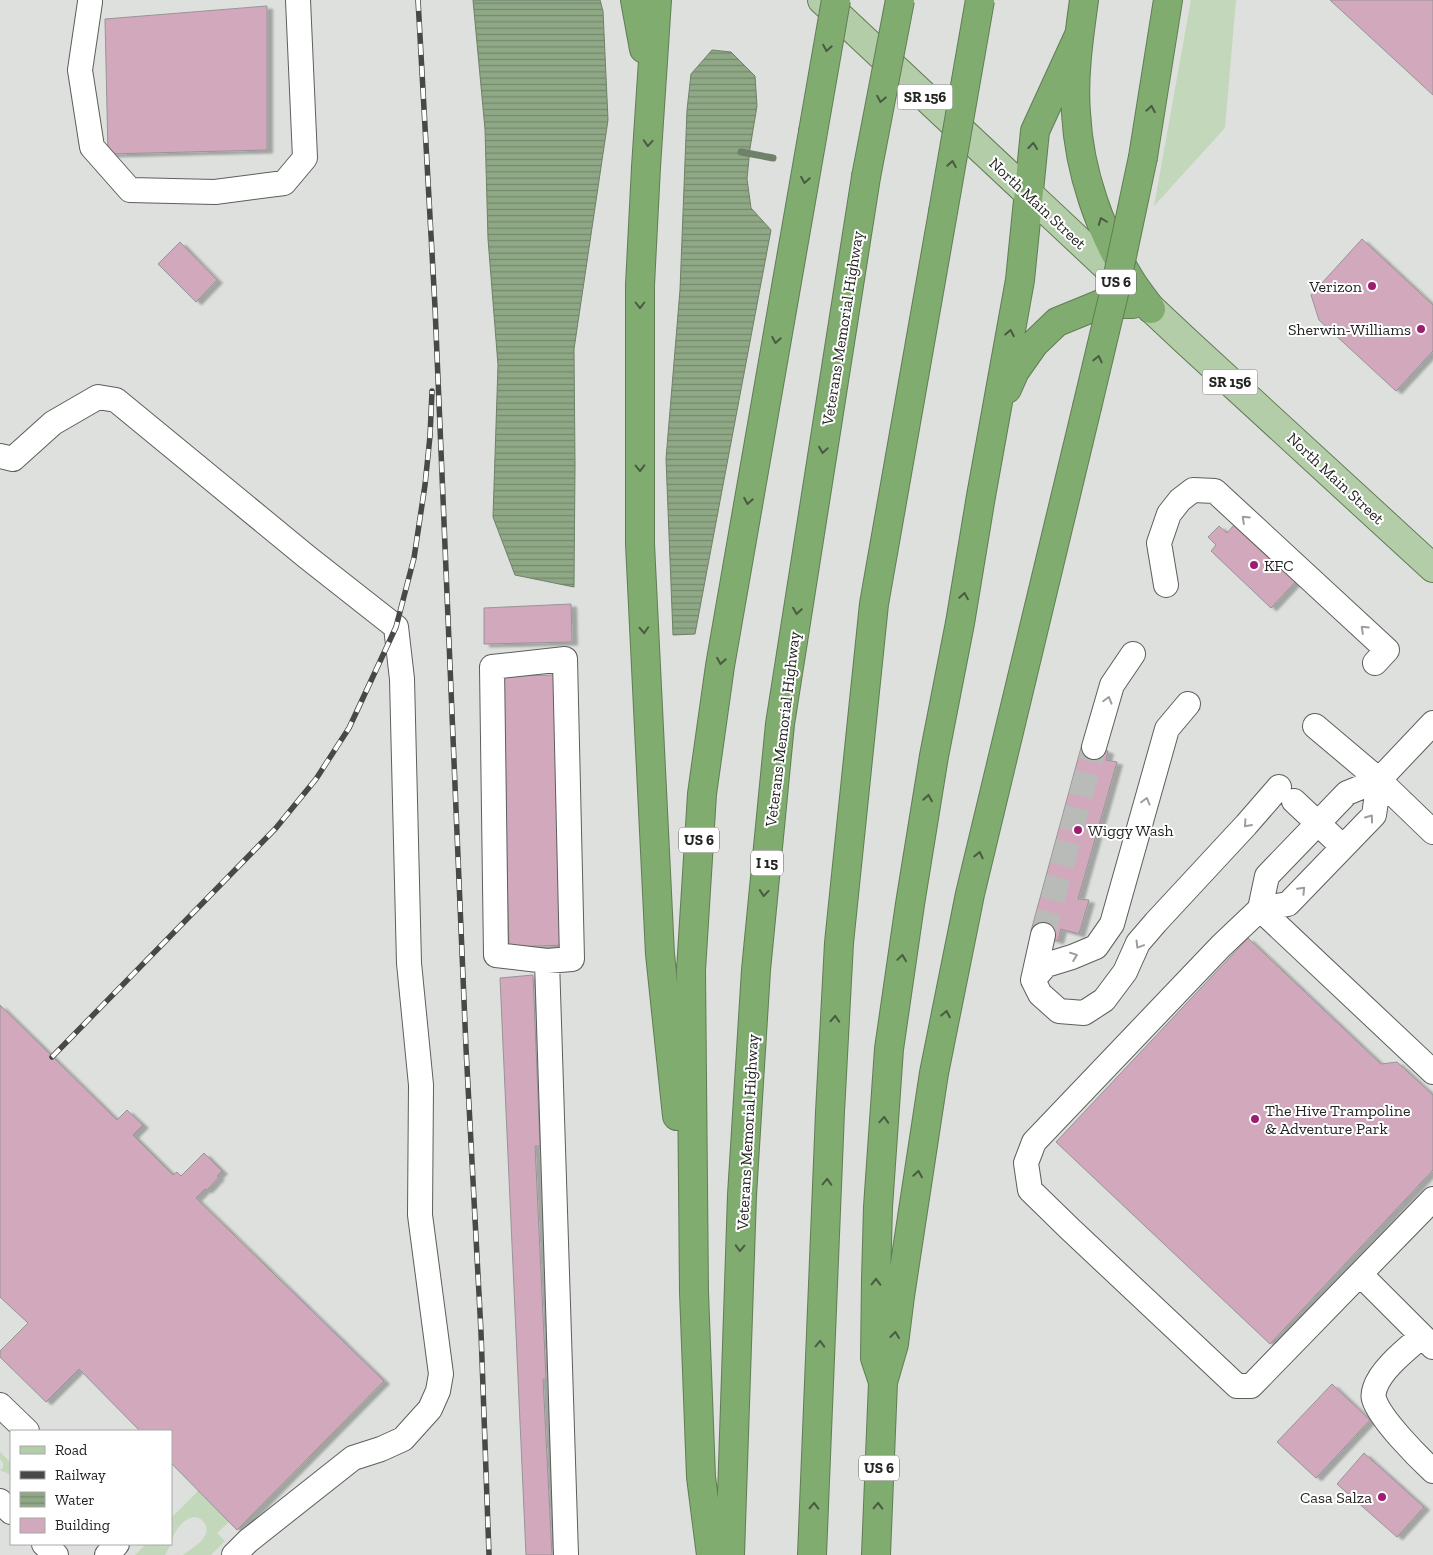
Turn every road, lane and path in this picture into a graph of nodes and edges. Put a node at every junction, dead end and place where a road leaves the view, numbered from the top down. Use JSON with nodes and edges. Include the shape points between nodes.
{"nodes":[{"id":1,"x":298,"y":0,"type":"edge"},
{"id":2,"x":635,"y":0,"type":"edge"},
{"id":3,"x":657,"y":0,"type":"edge"},
{"id":4,"x":822,"y":0,"type":"edge"},
{"id":5,"x":836,"y":0,"type":"edge"},
{"id":6,"x":900,"y":0,"type":"edge"},
{"id":7,"x":980,"y":0,"type":"edge"},
{"id":8,"x":1084,"y":0,"type":"edge"},
{"id":9,"x":1168,"y":0,"type":"edge"},
{"id":10,"x":92,"y":1,"type":"edge"},
{"id":11,"x":1079,"y":35,"type":"junction"},
{"id":12,"x":651,"y":94,"type":"junction"},
{"id":13,"x":1028,"y":194,"type":"junction"},
{"id":14,"x":1151,"y":309,"type":"junction"},
{"id":15,"x":995,"y":415,"type":"junction"},
{"id":16,"x":0,"y":456,"type":"edge"},
{"id":17,"x":1433,"y":568,"type":"edge"},
{"id":18,"x":1166,"y":585,"type":"dead end"},
{"id":19,"x":1133,"y":654,"type":"dead end"},
{"id":20,"x":1375,"y":663,"type":"dead end"},
{"id":21,"x":1188,"y":704,"type":"dead end"},
{"id":22,"x":1433,"y":723,"type":"edge"},
{"id":23,"x":1315,"y":726,"type":"dead end"},
{"id":24,"x":1094,"y":747,"type":"tunnel mouth"},
{"id":25,"x":1379,"y":780,"type":"junction"},
{"id":26,"x":1430,"y":822,"type":"edge"},
{"id":27,"x":1318,"y":824,"type":"junction"},
{"id":28,"x":1343,"y":847,"type":"junction"},
{"id":29,"x":1260,"y":910,"type":"junction"},
{"id":30,"x":1043,"y":935,"type":"tunnel mouth"},
{"id":31,"x":547,"y":961,"type":"junction"},
{"id":32,"x":1033,"y":980,"type":"junction"},
{"id":33,"x":1433,"y":1072,"type":"edge"},
{"id":34,"x":1433,"y":1199,"type":"edge"},
{"id":35,"x":1360,"y":1274,"type":"junction"},
{"id":36,"x":694,"y":1292,"type":"junction"},
{"id":37,"x":1427,"y":1341,"type":"edge"},
{"id":38,"x":883,"y":1382,"type":"junction"},
{"id":39,"x":0,"y":1405,"type":"edge"},
{"id":40,"x":26,"y":1430,"type":"edge"},
{"id":41,"x":1433,"y":1471,"type":"edge"},
{"id":42,"x":0,"y":1501,"type":"edge"},
{"id":43,"x":10,"y":1511,"type":"edge"},
{"id":44,"x":45,"y":1545,"type":"edge"},
{"id":45,"x":117,"y":1545,"type":"edge"},
{"id":46,"x":56,"y":1555,"type":"edge"},
{"id":47,"x":107,"y":1555,"type":"edge"},
{"id":48,"x":234,"y":1555,"type":"edge"},
{"id":49,"x":566,"y":1555,"type":"edge"},
{"id":50,"x":711,"y":1555,"type":"edge"},
{"id":51,"x":730,"y":1555,"type":"edge"},
{"id":52,"x":812,"y":1555,"type":"edge"},
{"id":53,"x":876,"y":1555,"type":"edge"}],
"edges":[{"from":1,"to":10,"type":"street","via":[[305,158],[284,182],[215,192],[130,190],[92,147],[80,70]]},
{"from":2,"to":12,"type":"highway"},
{"from":3,"to":12,"type":"highway"},
{"from":4,"to":13,"type":"main road","name":"North Main Street","number":"SR 156"},
{"from":5,"to":36,"type":"highway","number":"US 6","one_way":true,"bridge":true,"via":[[722,657],[702,794],[691,970]]},
{"from":6,"to":51,"type":"highway","name":"Veterans Memorial Highway","number":"I 15","one_way":true,"bridge":true,"via":[[866,177],[779,734],[756,970],[742,1195]]},
{"from":52,"to":7,"type":"highway","one_way":true,"bridge":true,"via":[[840,933],[874,604]]},
{"from":8,"to":11,"type":"highway"},
{"from":38,"to":9,"type":"highway","number":"US 6","one_way":true,"bridge":true,"via":[[894,1344],[934,1073],[970,894],[1115,290],[1143,157]]},
{"from":13,"to":11,"type":"highway","one_way":true,"via":[[1035,131]]},
{"from":14,"to":11,"type":"highway","one_way":true,"via":[[1131,282],[1107,235],[1082,164],[1076,113]]},
{"from":12,"to":36,"type":"highway","one_way":true,"via":[[640,285],[640,544],[660,954]]},
{"from":13,"to":14,"type":"main road","name":"North Main Street","number":"SR 156"},
{"from":15,"to":13,"type":"highway","one_way":true,"via":[[1020,280]]},
{"from":14,"to":15,"type":"highway","via":[[1135,304],[1101,304],[1057,322],[1034,344],[1015,371]]},
{"from":14,"to":17,"type":"main road","name":"North Main Street","number":"SR 156"},
{"from":38,"to":15,"type":"highway","one_way":true,"via":[[875,1358],[876,1280],[888,1049],[934,756]]},
{"from":16,"to":48,"type":"street","via":[[13,459],[53,423],[98,397],[116,400],[396,627],[402,679],[408,963],[421,1085],[420,1214],[441,1374],[430,1410],[403,1439],[352,1458]]},
{"from":20,"to":18,"type":"street","one_way":true,"via":[[1387,650],[1215,491],[1193,490],[1169,514],[1158,543]]},
{"from":24,"to":19,"type":"street","one_way":true,"via":[[1112,685]]},
{"from":32,"to":21,"type":"street","one_way":true,"via":[[1046,965],[1096,947],[1112,924],[1166,729]]},
{"from":22,"to":25,"type":"street"},
{"from":23,"to":25,"type":"street"},
{"from":25,"to":26,"type":"street"},
{"from":25,"to":27,"type":"street","via":[[1347,793]]},
{"from":28,"to":25,"type":"street","one_way":true,"via":[[1374,815]]},
{"from":27,"to":28,"type":"street"},
{"from":27,"to":29,"type":"street","via":[[1267,876]]},
{"from":27,"to":32,"type":"street","one_way":true,"via":[[1286,794],[1246,825],[1138,944],[1126,972],[1104,1000],[1084,1014],[1059,1011],[1040,994]]},
{"from":29,"to":28,"type":"street","one_way":true,"via":[[1288,904]]},
{"from":29,"to":33,"type":"street"},
{"from":29,"to":35,"type":"street","via":[[1220,946],[1034,1142],[1026,1163],[1030,1190],[1237,1386],[1251,1386]]},
{"from":30,"to":32,"type":"street"},
{"from":31,"to":31,"type":"street","via":[[572,959],[565,659],[492,667],[496,955]]},
{"from":31,"to":49,"type":"street"},
{"from":34,"to":35,"type":"street"},
{"from":35,"to":37,"type":"street"},
{"from":36,"to":50,"type":"highway","number":"US 6","via":[[702,1477]]},
{"from":37,"to":41,"type":"street","via":[[1384,1374],[1376,1386],[1374,1398],[1382,1414]]},
{"from":53,"to":38,"type":"highway","number":"US 6","one_way":true},
{"from":39,"to":40,"type":"street"},
{"from":42,"to":43,"type":"street"},
{"from":44,"to":46,"type":"street"},
{"from":45,"to":47,"type":"street"}]}
